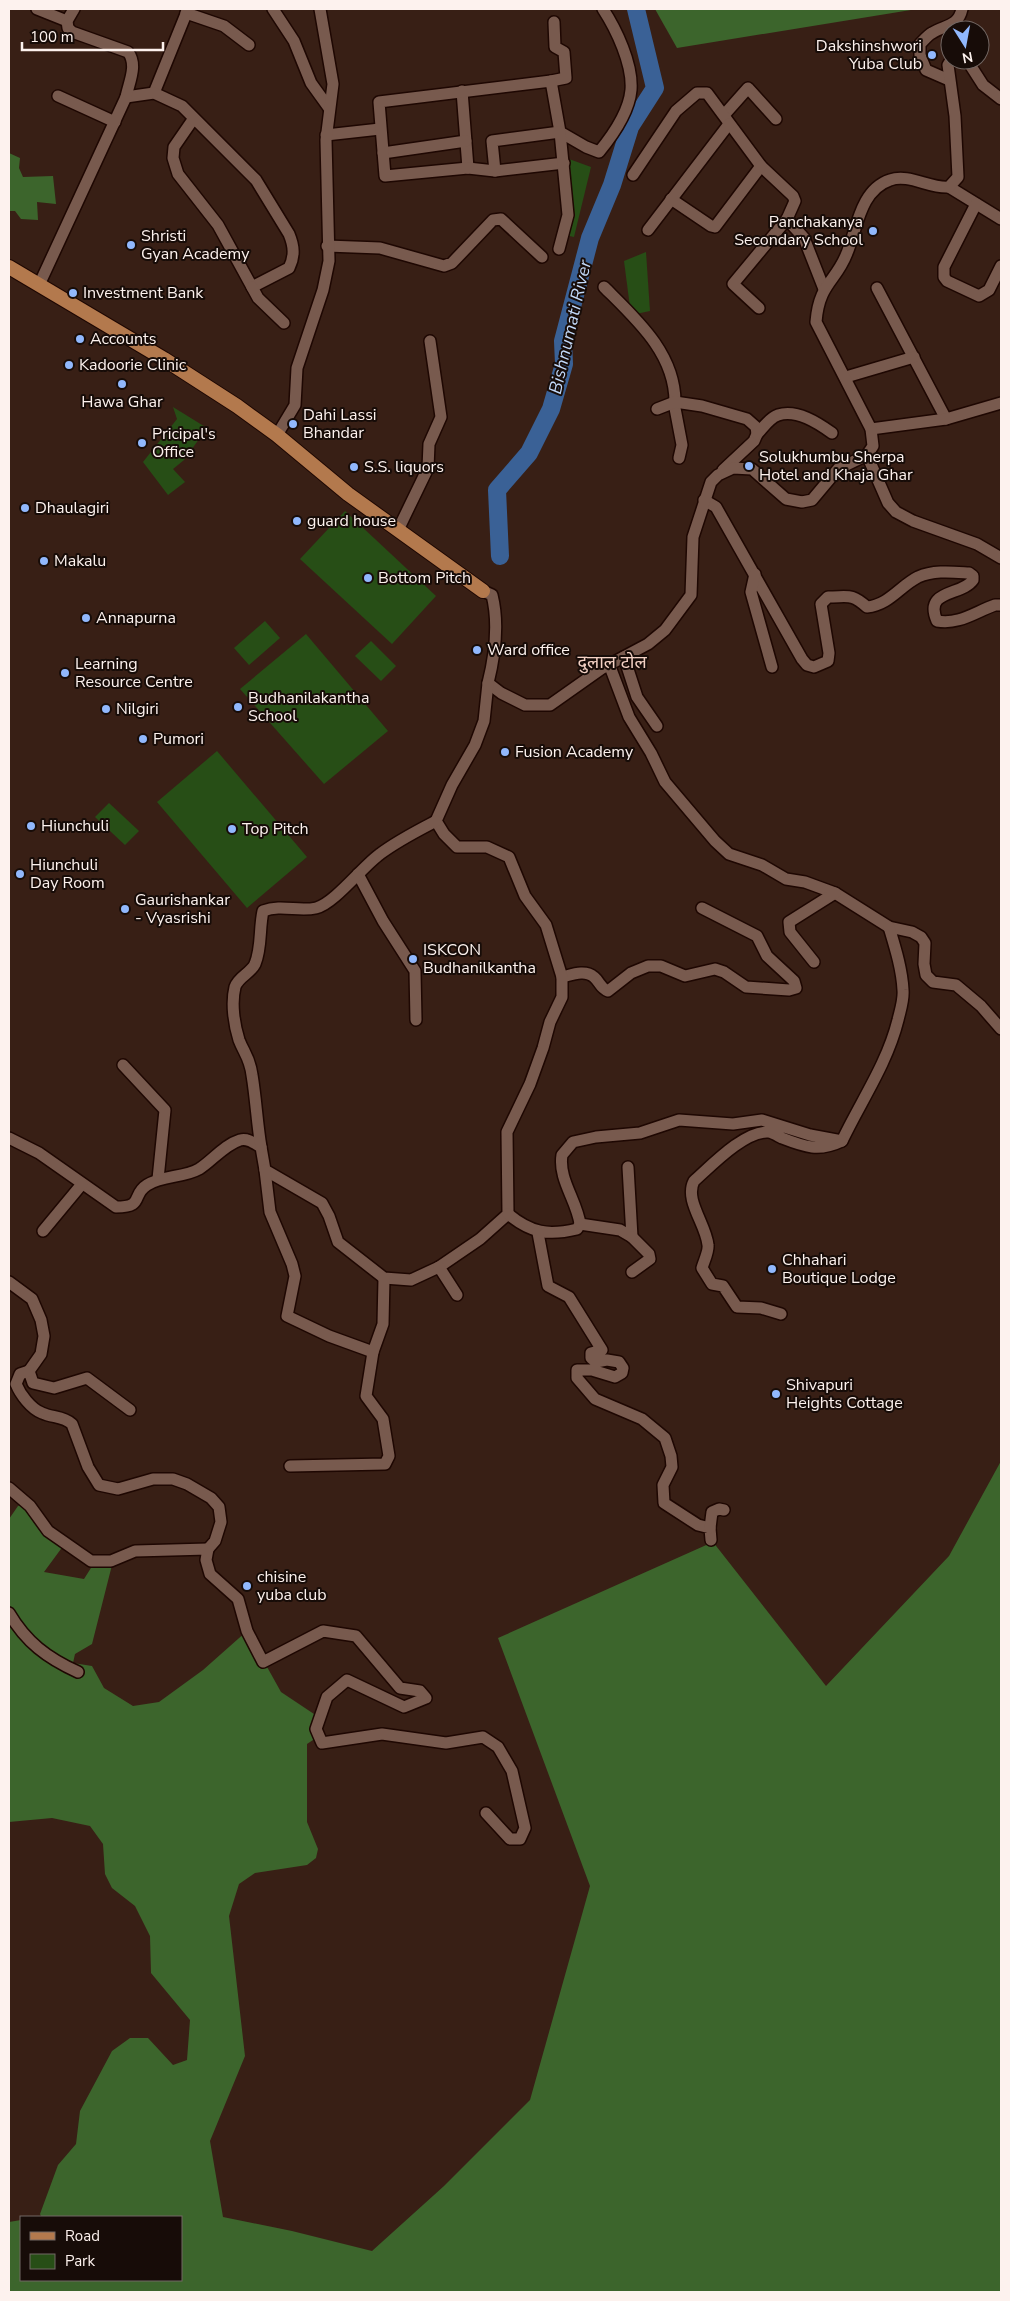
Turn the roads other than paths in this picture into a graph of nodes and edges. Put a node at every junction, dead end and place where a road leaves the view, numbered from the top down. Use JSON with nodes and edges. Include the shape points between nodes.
{"nodes":[{"id":1,"x":37,"y":9,"type":"edge"},
{"id":2,"x":74,"y":9,"type":"edge"},
{"id":3,"x":273,"y":9,"type":"edge"},
{"id":4,"x":320,"y":9,"type":"edge"},
{"id":5,"x":603,"y":9,"type":"edge"},
{"id":6,"x":962,"y":9,"type":"edge"},
{"id":7,"x":187,"y":11,"type":"edge"},
{"id":8,"x":67,"y":21,"type":"junction"},
{"id":9,"x":554,"y":22,"type":"dead end"},
{"id":10,"x":249,"y":45,"type":"dead end"},
{"id":11,"x":948,"y":70,"type":"edge"},
{"id":12,"x":973,"y":70,"type":"edge"},
{"id":13,"x":949,"y":80,"type":"junction"},
{"id":14,"x":551,"y":81,"type":"junction"},
{"id":15,"x":462,"y":91,"type":"junction"},
{"id":16,"x":154,"y":92,"type":"junction"},
{"id":17,"x":58,"y":96,"type":"dead end"},
{"id":18,"x":126,"y":97,"type":"junction"},
{"id":19,"x":1001,"y":99,"type":"edge"},
{"id":20,"x":329,"y":108,"type":"junction"},
{"id":21,"x":194,"y":118,"type":"junction"},
{"id":22,"x":776,"y":119,"type":"dead end"},
{"id":23,"x":726,"y":120,"type":"junction"},
{"id":24,"x":115,"y":122,"type":"junction"},
{"id":25,"x":380,"y":128,"type":"junction"},
{"id":26,"x":560,"y":132,"type":"junction"},
{"id":27,"x":326,"y":135,"type":"junction"},
{"id":28,"x":466,"y":141,"type":"junction"},
{"id":29,"x":383,"y":153,"type":"junction"},
{"id":30,"x":564,"y":163,"type":"junction"},
{"id":31,"x":760,"y":166,"type":"junction"},
{"id":32,"x":468,"y":168,"type":"junction"},
{"id":33,"x":494,"y":171,"type":"junction"},
{"id":34,"x":633,"y":175,"type":"dead end"},
{"id":35,"x":949,"y":187,"type":"junction"},
{"id":36,"x":671,"y":199,"type":"junction"},
{"id":37,"x":976,"y":204,"type":"junction"},
{"id":38,"x":787,"y":219,"type":"junction"},
{"id":39,"x":1001,"y":219,"type":"edge"},
{"id":40,"x":648,"y":230,"type":"dead end"},
{"id":41,"x":327,"y":246,"type":"junction"},
{"id":42,"x":559,"y":249,"type":"dead end"},
{"id":43,"x":542,"y":257,"type":"dead end"},
{"id":44,"x":1001,"y":266,"type":"edge"},
{"id":45,"x":9,"y":267,"type":"edge"},
{"id":46,"x":39,"y":285,"type":"junction"},
{"id":47,"x":252,"y":287,"type":"junction"},
{"id":48,"x":604,"y":287,"type":"dead end"},
{"id":49,"x":877,"y":288,"type":"dead end"},
{"id":50,"x":824,"y":289,"type":"junction"},
{"id":51,"x":758,"y":308,"type":"dead end"},
{"id":52,"x":284,"y":323,"type":"dead end"},
{"id":53,"x":430,"y":341,"type":"dead end"},
{"id":54,"x":914,"y":357,"type":"junction"},
{"id":55,"x":846,"y":377,"type":"junction"},
{"id":56,"x":675,"y":403,"type":"junction"},
{"id":57,"x":1001,"y":403,"type":"edge"},
{"id":58,"x":657,"y":409,"type":"dead end"},
{"id":59,"x":946,"y":419,"type":"junction"},
{"id":60,"x":871,"y":429,"type":"junction"},
{"id":61,"x":832,"y":433,"type":"dead end"},
{"id":62,"x":757,"y":434,"type":"junction"},
{"id":63,"x":277,"y":435,"type":"junction"},
{"id":64,"x":867,"y":455,"type":"junction"},
{"id":65,"x":680,"y":458,"type":"dead end"},
{"id":66,"x":718,"y":475,"type":"junction"},
{"id":67,"x":704,"y":500,"type":"junction"},
{"id":68,"x":398,"y":530,"type":"junction"},
{"id":69,"x":1001,"y":558,"type":"edge"},
{"id":70,"x":755,"y":574,"type":"junction"},
{"id":71,"x":483,"y":591,"type":"joint"},
{"id":72,"x":1001,"y":605,"type":"edge"},
{"id":73,"x":624,"y":657,"type":"junction"},
{"id":74,"x":609,"y":664,"type":"junction"},
{"id":75,"x":772,"y":667,"type":"dead end"},
{"id":76,"x":488,"y":683,"type":"junction"},
{"id":77,"x":657,"y":726,"type":"dead end"},
{"id":78,"x":436,"y":821,"type":"junction"},
{"id":79,"x":358,"y":874,"type":"junction"},
{"id":80,"x":835,"y":893,"type":"junction"},
{"id":81,"x":702,"y":908,"type":"dead end"},
{"id":82,"x":889,"y":927,"type":"junction"},
{"id":83,"x":814,"y":962,"type":"dead end"},
{"id":84,"x":562,"y":978,"type":"junction"},
{"id":85,"x":416,"y":1020,"type":"dead end"},
{"id":86,"x":1001,"y":1029,"type":"edge"},
{"id":87,"x":123,"y":1064,"type":"dead end"},
{"id":88,"x":9,"y":1138,"type":"edge"},
{"id":89,"x":842,"y":1141,"type":"junction"},
{"id":90,"x":261,"y":1147,"type":"junction"},
{"id":91,"x":628,"y":1167,"type":"dead end"},
{"id":92,"x":265,"y":1170,"type":"junction"},
{"id":93,"x":158,"y":1179,"type":"junction"},
{"id":94,"x":82,"y":1184,"type":"junction"},
{"id":95,"x":508,"y":1214,"type":"junction"},
{"id":96,"x":580,"y":1224,"type":"junction"},
{"id":97,"x":43,"y":1231,"type":"dead end"},
{"id":98,"x":538,"y":1233,"type":"junction"},
{"id":99,"x":632,"y":1237,"type":"junction"},
{"id":100,"x":439,"y":1267,"type":"junction"},
{"id":101,"x":632,"y":1272,"type":"dead end"},
{"id":102,"x":384,"y":1278,"type":"junction"},
{"id":103,"x":9,"y":1282,"type":"edge"},
{"id":104,"x":457,"y":1295,"type":"dead end"},
{"id":105,"x":781,"y":1314,"type":"dead end"},
{"id":106,"x":373,"y":1352,"type":"junction"},
{"id":107,"x":29,"y":1372,"type":"junction"},
{"id":108,"x":130,"y":1410,"type":"dead end"},
{"id":109,"x":290,"y":1466,"type":"dead end"},
{"id":110,"x":9,"y":1488,"type":"edge"},
{"id":111,"x":724,"y":1510,"type":"dead end"},
{"id":112,"x":208,"y":1549,"type":"junction"},
{"id":113,"x":9,"y":1613,"type":"edge"},
{"id":114,"x":78,"y":1672,"type":"dead end"},
{"id":115,"x":486,"y":1813,"type":"dead end"}],
"edges":[{"from":1,"to":8,"type":"street"},
{"from":2,"to":8,"type":"street"},
{"from":3,"to":20,"type":"street","via":[[293,40],[311,83]]},
{"from":4,"to":20,"type":"street","via":[[332,71]]},
{"from":5,"to":26,"type":"street","via":[[613,24],[629,73],[631,90],[624,114],[599,152]]},
{"from":6,"to":13,"type":"street","via":[[951,26],[932,32],[920,44],[926,70]]},
{"from":7,"to":10,"type":"street","via":[[224,26]]},
{"from":7,"to":16,"type":"street"},
{"from":8,"to":18,"type":"street","via":[[72,32],[128,52],[134,66]]},
{"from":9,"to":14,"type":"street","via":[[555,47],[564,52],[566,78]]},
{"from":11,"to":13,"type":"street"},
{"from":12,"to":19,"type":"street","via":[[983,85]]},
{"from":13,"to":35,"type":"street","via":[[959,162],[958,177]]},
{"from":14,"to":15,"type":"street"},
{"from":14,"to":26,"type":"street"},
{"from":15,"to":25,"type":"street","via":[[379,102]]},
{"from":15,"to":28,"type":"street"},
{"from":16,"to":18,"type":"street"},
{"from":16,"to":21,"type":"street","via":[[182,106]]},
{"from":17,"to":24,"type":"street"},
{"from":18,"to":24,"type":"street"},
{"from":20,"to":27,"type":"street"},
{"from":21,"to":47,"type":"street","via":[[174,147],[173,158],[178,174],[218,226]]},
{"from":21,"to":47,"type":"street","via":[[256,180],[292,242],[294,258],[289,268]]},
{"from":22,"to":23,"type":"street","via":[[748,88]]},
{"from":23,"to":31,"type":"street"},
{"from":23,"to":34,"type":"street","via":[[707,94],[697,93],[676,111]]},
{"from":23,"to":36,"type":"street"},
{"from":24,"to":46,"type":"street"},
{"from":25,"to":27,"type":"street"},
{"from":25,"to":29,"type":"street"},
{"from":26,"to":30,"type":"street"},
{"from":26,"to":33,"type":"street","via":[[492,141]]},
{"from":27,"to":41,"type":"street"},
{"from":28,"to":29,"type":"street"},
{"from":28,"to":32,"type":"street"},
{"from":29,"to":32,"type":"street","via":[[386,176]]},
{"from":30,"to":33,"type":"street"},
{"from":30,"to":42,"type":"street","via":[[568,215]]},
{"from":31,"to":36,"type":"street","via":[[715,227]]},
{"from":31,"to":38,"type":"street","via":[[795,200]]},
{"from":32,"to":33,"type":"street"},
{"from":35,"to":37,"type":"street"},
{"from":35,"to":50,"type":"street","via":[[938,188],[899,178],[878,186],[863,206],[847,255]]},
{"from":36,"to":40,"type":"street"},
{"from":37,"to":39,"type":"street"},
{"from":37,"to":44,"type":"street","via":[[944,268],[944,277],[979,296],[989,290]]},
{"from":38,"to":50,"type":"street","via":[[804,238]]},
{"from":38,"to":51,"type":"street","via":[[733,284]]},
{"from":41,"to":43,"type":"street","via":[[380,248],[444,266],[452,263],[494,220],[501,219]]},
{"from":41,"to":63,"type":"street","via":[[327,273],[297,368],[295,405]]},
{"from":45,"to":46,"type":"main road"},
{"from":46,"to":63,"type":"main road","via":[[164,359]]},
{"from":47,"to":52,"type":"street","via":[[258,298]]},
{"from":48,"to":56,"type":"street","via":[[650,334],[675,388]]},
{"from":49,"to":54,"type":"street"},
{"from":50,"to":55,"type":"street","via":[[817,307],[816,322]]},
{"from":53,"to":68,"type":"street","via":[[441,417],[429,444],[428,468]]},
{"from":54,"to":55,"type":"street"},
{"from":54,"to":59,"type":"street"},
{"from":55,"to":60,"type":"street"},
{"from":56,"to":58,"type":"street"},
{"from":56,"to":62,"type":"street","via":[[702,406],[747,419],[756,427]]},
{"from":56,"to":65,"type":"street","via":[[682,445]]},
{"from":57,"to":59,"type":"street"},
{"from":59,"to":60,"type":"street"},
{"from":60,"to":64,"type":"street","via":[[873,446]]},
{"from":61,"to":62,"type":"street","via":[[802,416],[778,415]]},
{"from":62,"to":66,"type":"street","via":[[754,441]]},
{"from":63,"to":68,"type":"main road","via":[[348,494]]},
{"from":64,"to":66,"type":"street","via":[[838,469],[812,500],[802,502],[786,499],[752,469],[733,468]]},
{"from":64,"to":69,"type":"street","via":[[888,503],[896,512],[977,544]]},
{"from":66,"to":67,"type":"street","via":[[711,482]]},
{"from":67,"to":70,"type":"street","via":[[716,507]]},
{"from":67,"to":73,"type":"street","via":[[692,537],[691,595],[665,630]]},
{"from":68,"to":71,"type":"main road"},
{"from":70,"to":72,"type":"street","via":[[802,659],[814,667],[828,661],[821,604],[828,597],[858,598],[867,607],[873,607],[890,599],[916,578],[939,572],[969,573],[973,580],[941,596],[936,603],[934,613],[937,621],[959,621]]},
{"from":70,"to":75,"type":"street","via":[[751,592]]},
{"from":71,"to":76,"type":"street","via":[[492,595],[494,605],[495,636]]},
{"from":73,"to":74,"type":"street"},
{"from":73,"to":77,"type":"street","via":[[637,697]]},
{"from":74,"to":76,"type":"street","via":[[550,705],[525,705]]},
{"from":74,"to":80,"type":"street","via":[[629,717],[665,782],[715,841],[729,854],[762,865],[786,879]]},
{"from":76,"to":78,"type":"street","via":[[484,721],[475,746]]},
{"from":78,"to":79,"type":"street","via":[[380,854]]},
{"from":78,"to":84,"type":"street","via":[[457,847],[487,847],[509,857],[525,896],[546,925]]},
{"from":79,"to":85,"type":"street","via":[[383,921],[416,971]]},
{"from":79,"to":90,"type":"street","via":[[330,901],[316,908],[270,908],[263,912],[254,966],[235,986],[235,1025],[248,1056]]},
{"from":80,"to":82,"type":"street"},
{"from":80,"to":83,"type":"street","via":[[789,922],[790,932]]},
{"from":81,"to":84,"type":"street","via":[[757,936],[767,956],[794,982],[796,988],[746,987],[715,969],[685,976],[661,966],[648,966],[630,973],[608,991],[586,973]]},
{"from":82,"to":86,"type":"street","via":[[921,936],[925,943],[926,975],[933,982],[956,985]]},
{"from":82,"to":89,"type":"street","via":[[904,992],[900,1012],[884,1062]]},
{"from":84,"to":95,"type":"street","via":[[562,997],[550,1022],[530,1084],[507,1132]]},
{"from":87,"to":93,"type":"street","via":[[166,1110]]},
{"from":88,"to":94,"type":"street","via":[[39,1153]]},
{"from":89,"to":96,"type":"street","via":[[762,1120],[733,1124],[679,1120],[640,1133],[573,1142],[566,1148],[560,1162]]},
{"from":89,"to":105,"type":"street","via":[[828,1148],[816,1148],[768,1132],[742,1139],[690,1188],[709,1246],[702,1268],[712,1284],[722,1286],[737,1307],[761,1308]]},
{"from":90,"to":92,"type":"street"},
{"from":90,"to":93,"type":"street","via":[[250,1140],[240,1140],[198,1170]]},
{"from":91,"to":99,"type":"street"},
{"from":92,"to":102,"type":"street","via":[[322,1203],[338,1242]]},
{"from":92,"to":106,"type":"street","via":[[270,1212],[295,1276],[287,1316]]},
{"from":93,"to":94,"type":"street","via":[[144,1186],[136,1203],[126,1207],[116,1207]]},
{"from":94,"to":97,"type":"street"},
{"from":95,"to":98,"type":"street"},
{"from":95,"to":100,"type":"street","via":[[480,1239]]},
{"from":96,"to":98,"type":"street","via":[[577,1229],[564,1232]]},
{"from":96,"to":99,"type":"street","via":[[620,1230]]},
{"from":98,"to":111,"type":"street","via":[[548,1286],[569,1297],[602,1350],[591,1353],[591,1358],[596,1362],[619,1362],[623,1368],[622,1374],[615,1377],[592,1370],[577,1370],[578,1378],[595,1399],[642,1419],[665,1438],[672,1467],[663,1486],[664,1503],[710,1534],[712,1512]]},
{"from":99,"to":101,"type":"street","via":[[650,1259]]},
{"from":100,"to":102,"type":"street","via":[[411,1280]]},
{"from":100,"to":104,"type":"street"},
{"from":102,"to":106,"type":"street","via":[[383,1324]]},
{"from":103,"to":107,"type":"street","via":[[32,1299],[41,1320],[44,1336],[41,1354]]},
{"from":106,"to":109,"type":"street","via":[[366,1396],[383,1419],[389,1456],[385,1464]]},
{"from":107,"to":108,"type":"street","via":[[34,1383],[54,1388],[88,1378]]},
{"from":107,"to":112,"type":"street","via":[[20,1374],[16,1384],[20,1394],[41,1413],[72,1424],[88,1468],[99,1485],[118,1489],[153,1479],[173,1480],[211,1498],[218,1507],[221,1522],[215,1541]]},
{"from":110,"to":112,"type":"street","via":[[30,1506],[48,1531],[91,1561],[111,1561],[135,1551]]},
{"from":112,"to":115,"type":"street","via":[[206,1560],[210,1574],[238,1599],[247,1631],[262,1662],[322,1631],[356,1636],[400,1688],[420,1691],[426,1698],[404,1706],[347,1680],[327,1697],[316,1729],[322,1743],[382,1734],[446,1743],[483,1737],[498,1747],[512,1771],[525,1828],[520,1839],[510,1839]]},
{"from":113,"to":114,"type":"street","via":[[20,1632],[38,1648]]}]}
